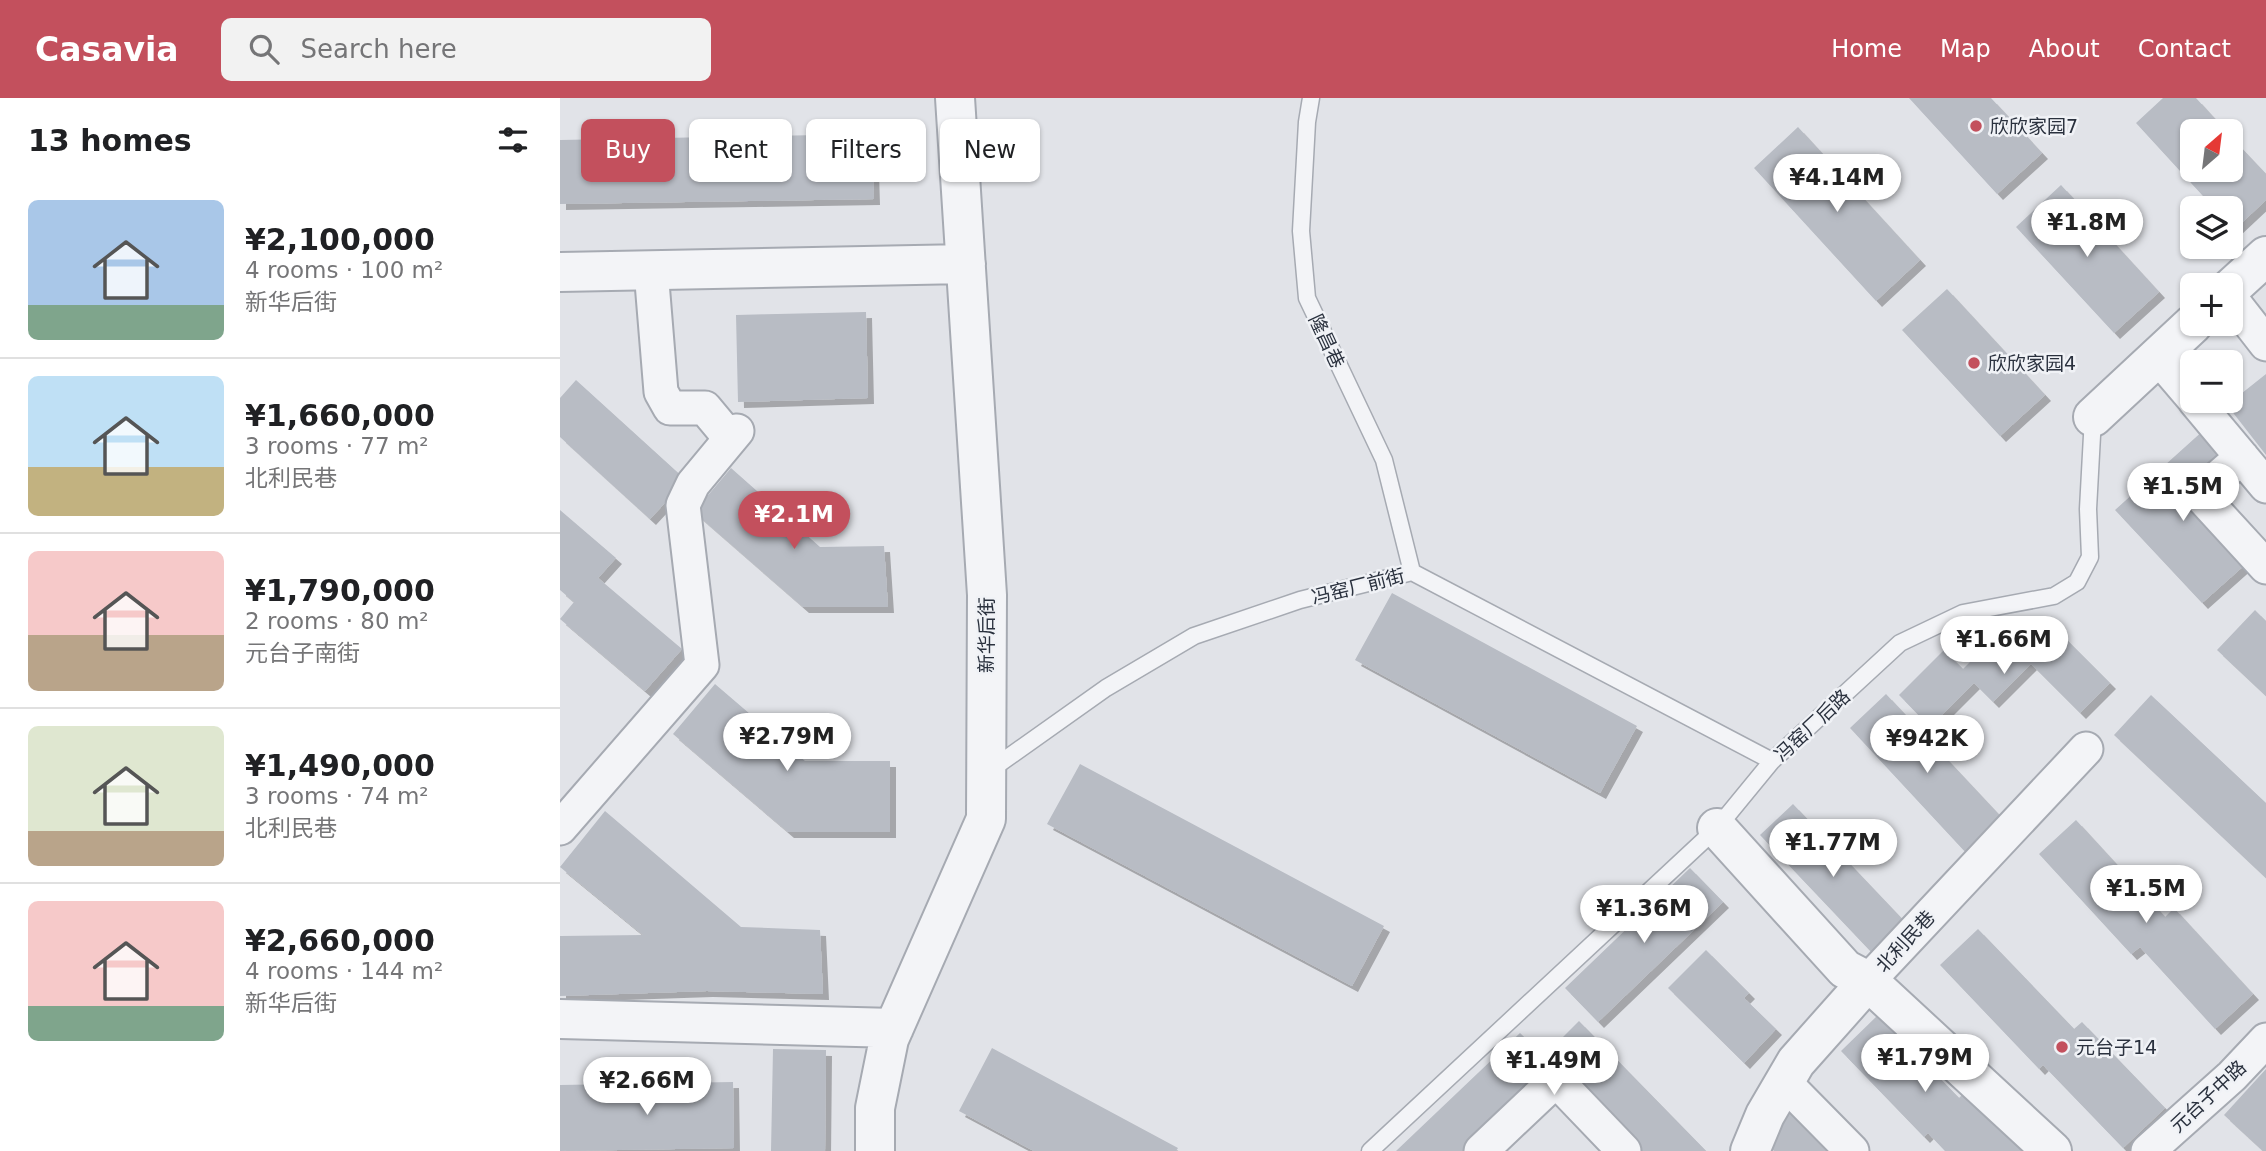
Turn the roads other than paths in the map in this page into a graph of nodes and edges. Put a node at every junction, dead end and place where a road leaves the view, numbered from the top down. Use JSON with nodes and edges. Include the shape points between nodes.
{"nodes":[{"id":1,"x":955,"y":98,"type":"edge"},
{"id":2,"x":1311,"y":98,"type":"edge"},
{"id":3,"x":2266,"y":256,"type":"edge"},
{"id":4,"x":966,"y":264,"type":"junction"},
{"id":5,"x":651,"y":270,"type":"junction"},
{"id":6,"x":560,"y":272,"type":"edge"},
{"id":7,"x":2243,"y":277,"type":"edge"},
{"id":8,"x":2243,"y":314,"type":"edge"},
{"id":9,"x":2180,"y":336,"type":"edge"},
{"id":10,"x":2266,"y":344,"type":"edge"},
{"id":11,"x":2158,"y":356,"type":"junction"},
{"id":12,"x":2180,"y":382,"type":"edge"},
{"id":13,"x":2206,"y":413,"type":"edge"},
{"id":14,"x":2093,"y":417,"type":"joint"},
{"id":15,"x":2242,"y":457,"type":"junction"},
{"id":16,"x":2266,"y":486,"type":"edge"},
{"id":17,"x":2266,"y":566,"type":"edge"},
{"id":18,"x":1412,"y":572,"type":"junction"},
{"id":19,"x":2086,"y":749,"type":"dead end"},
{"id":20,"x":1773,"y":761,"type":"junction"},
{"id":21,"x":986,"y":773,"type":"junction"},
{"id":22,"x":560,"y":828,"type":"edge"},
{"id":23,"x":1717,"y":828,"type":"junction"},
{"id":24,"x":1868,"y":981,"type":"junction"},
{"id":25,"x":560,"y":1019,"type":"edge"},
{"id":26,"x":894,"y":1027,"type":"junction"},
{"id":27,"x":2266,"y":1040,"type":"edge"},
{"id":28,"x":1784,"y":1082,"type":"junction"},
{"id":29,"x":1501,"y":1145,"type":"edge"},
{"id":30,"x":875,"y":1151,"type":"edge"},
{"id":31,"x":1370,"y":1151,"type":"edge"},
{"id":32,"x":1624,"y":1151,"type":"edge"},
{"id":33,"x":1749,"y":1151,"type":"edge"},
{"id":34,"x":1852,"y":1151,"type":"edge"},
{"id":35,"x":2052,"y":1151,"type":"edge"},
{"id":36,"x":2148,"y":1151,"type":"edge"}],
"edges":[{"from":1,"to":4,"type":"street","name":"新华后街"},
{"from":2,"to":18,"type":"lane","name":"隆昌巷","via":[[1301,231],[1307,298],[1384,460]]},
{"from":3,"to":7,"type":"street"},
{"from":4,"to":5,"type":"street"},
{"from":4,"to":21,"type":"street","name":"新华后街","via":[[986,595]]},
{"from":5,"to":6,"type":"street"},
{"from":5,"to":22,"type":"street","via":[[661,392],[670,408],[705,408],[734,435],[693,484],[683,505],[702,665]]},
{"from":8,"to":10,"type":"street"},
{"from":9,"to":11,"type":"street","name":"冯窑厂后路"},
{"from":11,"to":12,"type":"street"},
{"from":11,"to":14,"type":"street","name":"冯窑厂后路"},
{"from":13,"to":15,"type":"street"},
{"from":14,"to":20,"type":"lane","name":"冯窑厂后路","via":[[2090,557],[2077,582],[2054,596],[1963,613],[1900,643]]},
{"from":15,"to":16,"type":"street"},
{"from":15,"to":17,"type":"street","via":[[2199,494]]},
{"from":18,"to":20,"type":"lane","name":"冯窑厂前街"},
{"from":18,"to":21,"type":"lane","name":"冯窑厂前街","via":[[1300,600],[1194,636],[1106,688]]},
{"from":19,"to":24,"type":"street","name":"北利民巷"},
{"from":20,"to":23,"type":"lane","name":"冯窑厂后路"},
{"from":21,"to":26,"type":"street","name":"新华后街","via":[[986,819]]},
{"from":23,"to":24,"type":"street","via":[[1845,970]]},
{"from":23,"to":31,"type":"lane","name":"冯窑厂后路"},
{"from":24,"to":28,"type":"street","name":"北利民巷","via":[[1796,1062]]},
{"from":24,"to":35,"type":"street"},
{"from":25,"to":26,"type":"street"},
{"from":26,"to":30,"type":"street","name":"新华后街","via":[[875,1108]]},
{"from":27,"to":36,"type":"street","name":"元台子中路"},
{"from":28,"to":33,"type":"street","name":"北利民巷"},
{"from":28,"to":34,"type":"street"},
{"from":29,"to":32,"type":"street","via":[[1556,1080]]}]}
